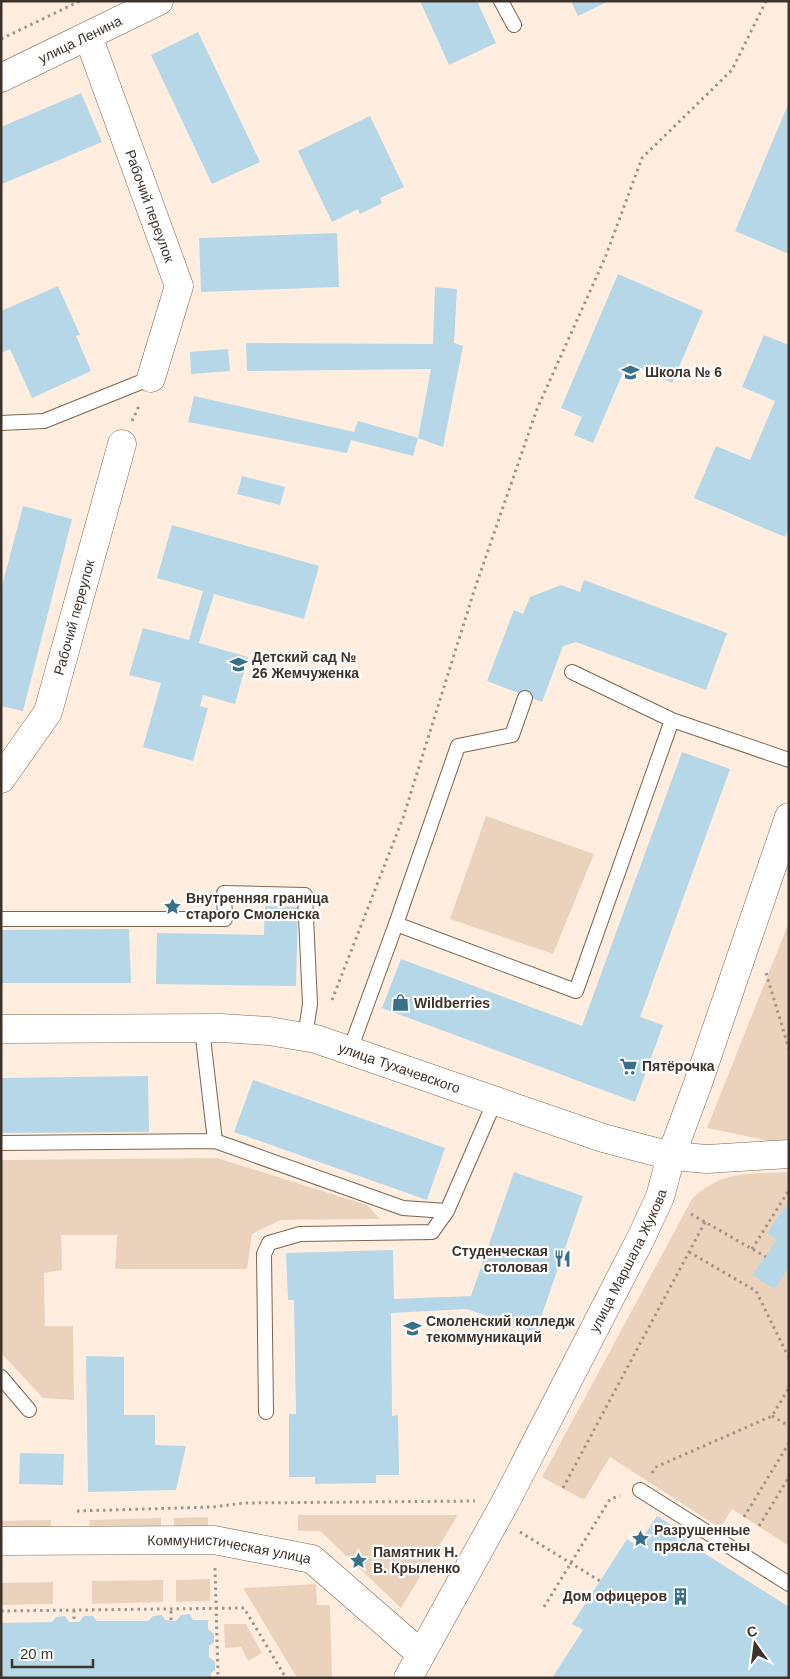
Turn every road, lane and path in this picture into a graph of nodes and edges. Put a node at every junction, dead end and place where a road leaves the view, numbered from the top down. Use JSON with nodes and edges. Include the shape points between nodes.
{"nodes":[{"id":1,"x":80,"y":1,"type":"edge"},
{"id":2,"x":159,"y":1,"type":"edge"},
{"id":3,"x":501,"y":1,"type":"edge"},
{"id":4,"x":766,"y":1,"type":"edge"},
{"id":5,"x":514,"y":26,"type":"dead end"},
{"id":6,"x":88,"y":36,"type":"junction"},
{"id":7,"x":1,"y":39,"type":"edge"},
{"id":8,"x":1,"y":78,"type":"edge"},
{"id":9,"x":152,"y":378,"type":"junction"},
{"id":10,"x":1,"y":423,"type":"edge"},
{"id":11,"x":122,"y":444,"type":"joint"},
{"id":12,"x":572,"y":672,"type":"dead end"},
{"id":13,"x":525,"y":698,"type":"dead end"},
{"id":14,"x":672,"y":720,"type":"junction"},
{"id":15,"x":789,"y":760,"type":"edge"},
{"id":16,"x":1,"y":779,"type":"edge"},
{"id":17,"x":789,"y":817,"type":"edge"},
{"id":18,"x":1,"y":919,"type":"edge"},
{"id":19,"x":396,"y":924,"type":"junction"},
{"id":20,"x":766,"y":973,"type":"dead end"},
{"id":21,"x":332,"y":1001,"type":"dead end"},
{"id":22,"x":1,"y":1029,"type":"edge"},
{"id":23,"x":202,"y":1029,"type":"junction"},
{"id":24,"x":305,"y":1037,"type":"junction"},
{"id":25,"x":789,"y":1049,"type":"edge"},
{"id":26,"x":350,"y":1050,"type":"junction"},
{"id":27,"x":495,"y":1101,"type":"junction"},
{"id":28,"x":215,"y":1141,"type":"junction"},
{"id":29,"x":1,"y":1144,"type":"edge"},
{"id":30,"x":789,"y":1154,"type":"edge"},
{"id":31,"x":672,"y":1156,"type":"junction"},
{"id":32,"x":789,"y":1190,"type":"edge"},
{"id":33,"x":447,"y":1211,"type":"junction"},
{"id":34,"x":691,"y":1214,"type":"dead end"},
{"id":35,"x":705,"y":1222,"type":"junction"},
{"id":36,"x":752,"y":1249,"type":"junction"},
{"id":37,"x":690,"y":1252,"type":"junction"},
{"id":38,"x":766,"y":1257,"type":"dead end"},
{"id":39,"x":789,"y":1358,"type":"edge"},
{"id":40,"x":1,"y":1377,"type":"edge"},
{"id":41,"x":789,"y":1388,"type":"edge"},
{"id":42,"x":29,"y":1410,"type":"dead end"},
{"id":43,"x":266,"y":1412,"type":"dead end"},
{"id":44,"x":772,"y":1416,"type":"junction"},
{"id":45,"x":789,"y":1426,"type":"edge"},
{"id":46,"x":789,"y":1443,"type":"edge"},
{"id":47,"x":789,"y":1477,"type":"edge"},
{"id":48,"x":563,"y":1488,"type":"dead end"},
{"id":49,"x":640,"y":1490,"type":"joint"},
{"id":50,"x":476,"y":1502,"type":"dead end"},
{"id":51,"x":214,"y":1507,"type":"junction"},
{"id":52,"x":603,"y":1510,"type":"dead end"},
{"id":53,"x":69,"y":1511,"type":"dead end"},
{"id":54,"x":744,"y":1517,"type":"dead end"},
{"id":55,"x":759,"y":1526,"type":"dead end"},
{"id":56,"x":520,"y":1532,"type":"dead end"},
{"id":57,"x":214,"y":1540,"type":"junction"},
{"id":58,"x":1,"y":1541,"type":"edge"},
{"id":59,"x":570,"y":1563,"type":"junction"},
{"id":60,"x":600,"y":1581,"type":"dead end"},
{"id":61,"x":789,"y":1584,"type":"edge"},
{"id":62,"x":544,"y":1607,"type":"dead end"},
{"id":63,"x":216,"y":1608,"type":"junction"},
{"id":64,"x":171,"y":1609,"type":"junction"},
{"id":65,"x":74,"y":1610,"type":"junction"},
{"id":66,"x":1,"y":1612,"type":"edge"},
{"id":67,"x":170,"y":1620,"type":"dead end"},
{"id":68,"x":74,"y":1622,"type":"dead end"},
{"id":69,"x":421,"y":1654,"type":"junction"},
{"id":70,"x":220,"y":1678,"type":"edge"},
{"id":71,"x":286,"y":1678,"type":"edge"},
{"id":72,"x":408,"y":1678,"type":"edge"}],
"edges":[{"from":1,"to":7,"type":"path"},
{"from":2,"to":6,"type":"street","name":"улица Ленина"},
{"from":3,"to":5,"type":"lane"},
{"from":4,"to":21,"type":"path","via":[[732,70],[642,158],[605,258],[537,409],[474,591],[403,818]]},
{"from":6,"to":8,"type":"street","name":"улица Ленина"},
{"from":6,"to":9,"type":"street","name":"Рабочий переулок","via":[[179,286]]},
{"from":9,"to":10,"type":"lane","via":[[44,421]]},
{"from":9,"to":11,"type":"path"},
{"from":11,"to":16,"type":"street","name":"Рабочий переулок","via":[[48,712]]},
{"from":12,"to":14,"type":"lane"},
{"from":13,"to":19,"type":"lane","via":[[512,735],[458,746]]},
{"from":14,"to":15,"type":"lane"},
{"from":14,"to":19,"type":"lane","via":[[576,991]]},
{"from":17,"to":31,"type":"street","name":"улица Маршала Жукова"},
{"from":18,"to":24,"type":"lane","via":[[225,919],[224,894],[305,895],[310,1004]]},
{"from":19,"to":26,"type":"lane"},
{"from":20,"to":25,"type":"path"},
{"from":22,"to":23,"type":"street","name":"улица Тухачевского"},
{"from":23,"to":24,"type":"street","name":"улица Тухачевского","via":[[269,1031]]},
{"from":23,"to":28,"type":"lane"},
{"from":24,"to":26,"type":"street","name":"улица Тухачевского"},
{"from":26,"to":27,"type":"street","name":"улица Тухачевского"},
{"from":27,"to":31,"type":"street","name":"улица Тухачевского","via":[[602,1138]]},
{"from":27,"to":33,"type":"lane"},
{"from":28,"to":29,"type":"lane"},
{"from":28,"to":33,"type":"lane","via":[[403,1208]]},
{"from":30,"to":31,"type":"street","name":"улица Тухачевского","via":[[706,1159]]},
{"from":31,"to":69,"type":"street","name":"улица Маршала Жукова","via":[[660,1197],[642,1238],[506,1501]]},
{"from":32,"to":36,"type":"path"},
{"from":33,"to":43,"type":"lane","via":[[432,1232],[300,1234],[269,1243],[264,1254]]},
{"from":34,"to":35,"type":"path"},
{"from":35,"to":36,"type":"path"},
{"from":35,"to":37,"type":"path"},
{"from":36,"to":38,"type":"path"},
{"from":37,"to":39,"type":"path","via":[[756,1291]]},
{"from":37,"to":48,"type":"path"},
{"from":40,"to":42,"type":"lane"},
{"from":41,"to":44,"type":"path"},
{"from":44,"to":45,"type":"path"},
{"from":44,"to":49,"type":"path","via":[[656,1466]]},
{"from":46,"to":54,"type":"path"},
{"from":47,"to":55,"type":"path"},
{"from":49,"to":61,"type":"lane"},
{"from":50,"to":51,"type":"path","via":[[244,1503]]},
{"from":51,"to":53,"type":"path"},
{"from":51,"to":57,"type":"path"},
{"from":52,"to":59,"type":"path"},
{"from":56,"to":59,"type":"path"},
{"from":57,"to":58,"type":"street","name":"Коммунистическая улица"},
{"from":57,"to":63,"type":"path"},
{"from":57,"to":69,"type":"street","name":"Коммунистическая улица","via":[[312,1559]]},
{"from":59,"to":60,"type":"path"},
{"from":59,"to":62,"type":"path"},
{"from":63,"to":64,"type":"path"},
{"from":63,"to":70,"type":"path"},
{"from":63,"to":71,"type":"path","via":[[244,1608]]},
{"from":64,"to":65,"type":"path"},
{"from":64,"to":67,"type":"path"},
{"from":65,"to":66,"type":"path"},
{"from":65,"to":68,"type":"path"},
{"from":69,"to":72,"type":"street","name":"улица Маршала Жукова"}]}
